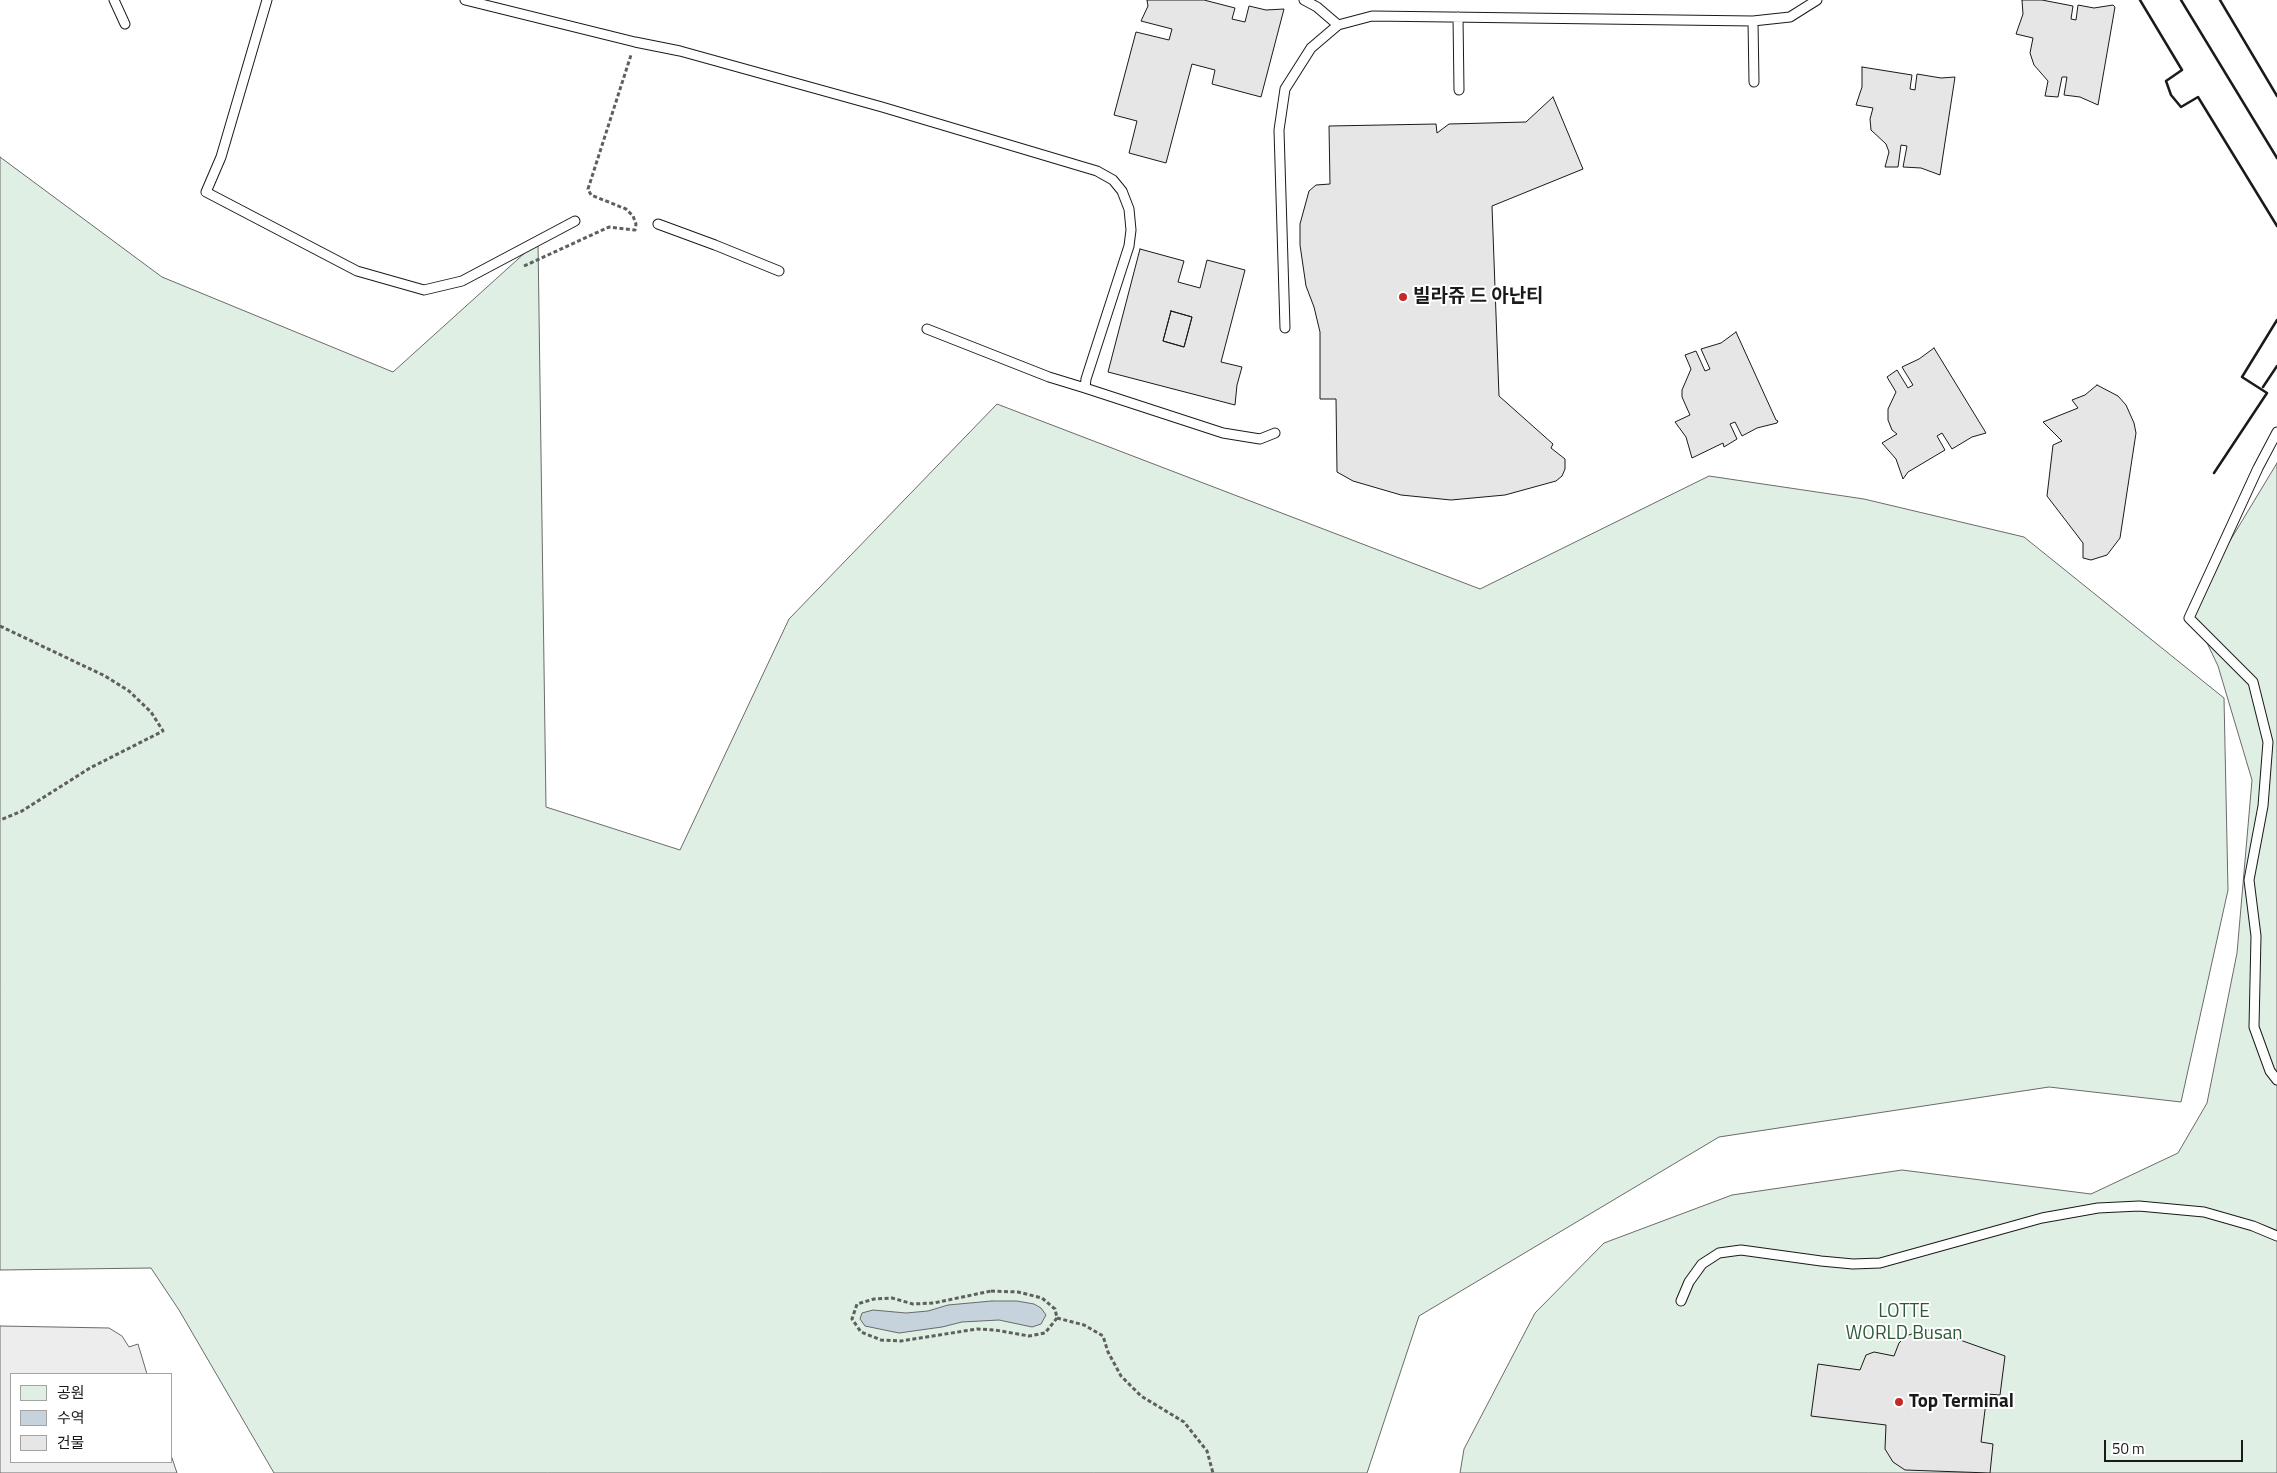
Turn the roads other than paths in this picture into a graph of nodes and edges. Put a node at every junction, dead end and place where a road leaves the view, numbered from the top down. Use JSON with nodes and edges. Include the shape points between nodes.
{"nodes":[{"id":1,"x":114,"y":0,"type":"edge"},
{"id":2,"x":267,"y":0,"type":"edge"},
{"id":3,"x":464,"y":0,"type":"edge"},
{"id":4,"x":1304,"y":0,"type":"edge"},
{"id":5,"x":1817,"y":0,"type":"edge"},
{"id":6,"x":1458,"y":17,"type":"junction"},
{"id":7,"x":1753,"y":21,"type":"junction"},
{"id":8,"x":125,"y":24,"type":"dead end"},
{"id":9,"x":1338,"y":25,"type":"junction"},
{"id":10,"x":1754,"y":82,"type":"dead end"},
{"id":11,"x":1458,"y":90,"type":"dead end"},
{"id":12,"x":576,"y":221,"type":"dead end"},
{"id":13,"x":658,"y":224,"type":"dead end"},
{"id":14,"x":779,"y":272,"type":"dead end"},
{"id":15,"x":1285,"y":328,"type":"dead end"},
{"id":16,"x":927,"y":329,"type":"dead end"},
{"id":17,"x":1085,"y":388,"type":"junction"},
{"id":18,"x":2277,"y":432,"type":"edge"},
{"id":19,"x":1275,"y":433,"type":"dead end"},
{"id":20,"x":2277,"y":1080,"type":"edge"},
{"id":21,"x":2277,"y":1236,"type":"edge"},
{"id":22,"x":1681,"y":1301,"type":"dead end"}],
"edges":[{"from":1,"to":8,"type":"lane"},
{"from":2,"to":12,"type":"lane","via":[[221,157],[206,192],[357,271],[424,290],[462,281]]},
{"from":3,"to":17,"type":"lane","via":[[680,51],[882,107],[1096,171],[1113,180],[1122,191],[1129,209],[1129,246]]},
{"from":4,"to":9,"type":"lane"},
{"from":5,"to":7,"type":"lane","via":[[1790,17]]},
{"from":6,"to":7,"type":"lane"},
{"from":6,"to":9,"type":"lane","via":[[1372,16]]},
{"from":6,"to":11,"type":"lane"},
{"from":7,"to":10,"type":"lane"},
{"from":9,"to":15,"type":"lane","via":[[1311,48],[1285,89],[1279,130]]},
{"from":13,"to":14,"type":"lane"},
{"from":16,"to":17,"type":"lane"},
{"from":17,"to":19,"type":"lane","via":[[1223,432],[1260,439]]},
{"from":18,"to":20,"type":"lane","via":[[2189,618],[2253,682],[2268,742],[2263,806],[2249,880],[2256,936],[2254,1027],[2270,1071]]},
{"from":21,"to":22,"type":"lane","via":[[2204,1212],[2133,1206],[2098,1208],[2042,1218],[1880,1263],[1821,1262],[1741,1250],[1719,1253],[1702,1264]]}]}
